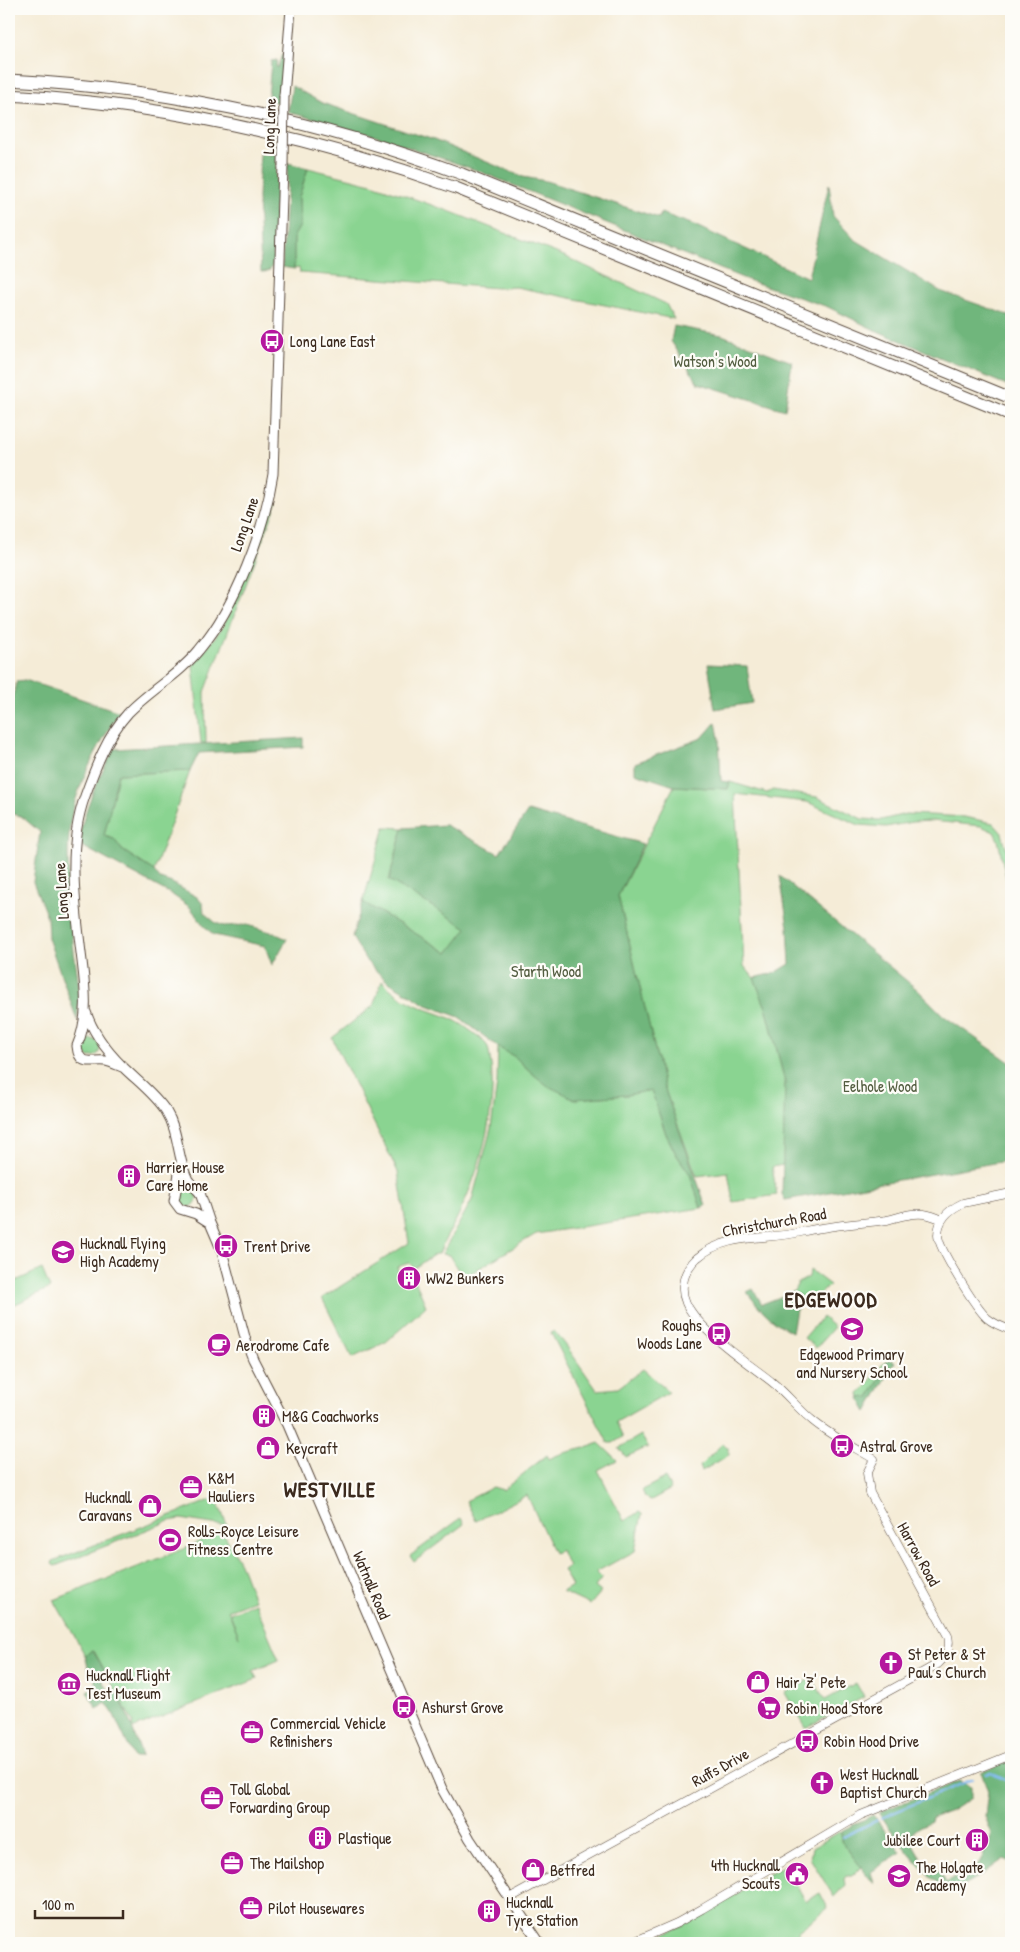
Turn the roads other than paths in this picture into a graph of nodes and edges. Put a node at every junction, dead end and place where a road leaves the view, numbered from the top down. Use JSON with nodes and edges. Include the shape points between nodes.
{"nodes":[{"id":1,"x":291,"y":9,"type":"edge"},
{"id":2,"x":9,"y":80,"type":"edge"},
{"id":3,"x":9,"y":95,"type":"edge"},
{"id":4,"x":1011,"y":398,"type":"edge"},
{"id":5,"x":1011,"y":415,"type":"edge"},
{"id":6,"x":86,"y":992,"type":"joint"},
{"id":7,"x":86,"y":1012,"type":"junction"},
{"id":8,"x":79,"y":1041,"type":"junction"},
{"id":9,"x":102,"y":1042,"type":"junction"},
{"id":10,"x":94,"y":1062,"type":"junction"},
{"id":11,"x":123,"y":1067,"type":"junction"},
{"id":12,"x":181,"y":1162,"type":"junction"},
{"id":13,"x":193,"y":1185,"type":"junction"},
{"id":14,"x":175,"y":1192,"type":"junction"},
{"id":15,"x":1011,"y":1193,"type":"edge"},
{"id":16,"x":201,"y":1197,"type":"junction"},
{"id":17,"x":190,"y":1211,"type":"junction"},
{"id":18,"x":942,"y":1220,"type":"junction"},
{"id":19,"x":210,"y":1223,"type":"junction"},
{"id":20,"x":1011,"y":1330,"type":"edge"},
{"id":21,"x":874,"y":1459,"type":"joint"},
{"id":22,"x":943,"y":1660,"type":"joint"},
{"id":23,"x":1011,"y":1755,"type":"edge"},
{"id":24,"x":510,"y":1898,"type":"junction"},
{"id":25,"x":540,"y":1943,"type":"edge"},
{"id":26,"x":631,"y":1943,"type":"edge"}],
"edges":[{"from":1,"to":6,"type":"main road","name":"Long Lane","bridge":true,"via":[[284,96],[273,474],[269,498],[227,610],[199,651],[129,712],[104,750],[85,797],[77,821],[74,848]]},
{"from":2,"to":4,"type":"highway","via":[[87,86],[190,100],[301,124],[398,152],[462,174]]},
{"from":3,"to":5,"type":"highway","via":[[108,103],[220,121],[401,168]]},
{"from":6,"to":7,"type":"main road","name":"Watnall Road"},
{"from":7,"to":8,"type":"main road","name":"Watnall Road"},
{"from":7,"to":9,"type":"main road","name":"Watnall Road"},
{"from":8,"to":9,"type":"main road","via":[[91,1035]]},
{"from":8,"to":10,"type":"main road","via":[[79,1055]]},
{"from":9,"to":10,"type":"main road","via":[[102,1055]]},
{"from":9,"to":11,"type":"main road","name":"Watnall Road"},
{"from":10,"to":11,"type":"main road","name":"Watnall Road","via":[[106,1061]]},
{"from":11,"to":12,"type":"main road","name":"Watnall Road","via":[[165,1110],[175,1131]]},
{"from":12,"to":13,"type":"main road","name":"Watnall Road"},
{"from":12,"to":14,"type":"main road","name":"Watnall Road"},
{"from":13,"to":14,"type":"main road","via":[[184,1184]]},
{"from":13,"to":16,"type":"main road","name":"Watnall Road"},
{"from":14,"to":17,"type":"main road","via":[[176,1206]]},
{"from":15,"to":18,"type":"street","via":[[963,1203],[949,1211]]},
{"from":16,"to":17,"type":"main road","via":[[198,1206]]},
{"from":16,"to":19,"type":"main road","name":"Watnall Road"},
{"from":17,"to":19,"type":"main road"},
{"from":18,"to":20,"type":"street","via":[[938,1233],[940,1246],[978,1307],[995,1323]]},
{"from":18,"to":21,"type":"street","name":"Christchurch Road","via":[[932,1215],[916,1214],[819,1227],[786,1235],[726,1241],[695,1260],[684,1277],[686,1304],[712,1334],[815,1423]]},
{"from":19,"to":24,"type":"main road","name":"Watnall Road","via":[[222,1250],[253,1359],[287,1425],[435,1771],[462,1827]]},
{"from":21,"to":22,"type":"street","name":"Harrow Road","via":[[867,1473],[870,1493],[948,1636],[949,1648]]},
{"from":22,"to":24,"type":"street","name":"Ruffs Drive"},
{"from":23,"to":26,"type":"street","via":[[861,1814],[702,1909]]},
{"from":24,"to":25,"type":"main road","name":"Watnall Road"}]}
